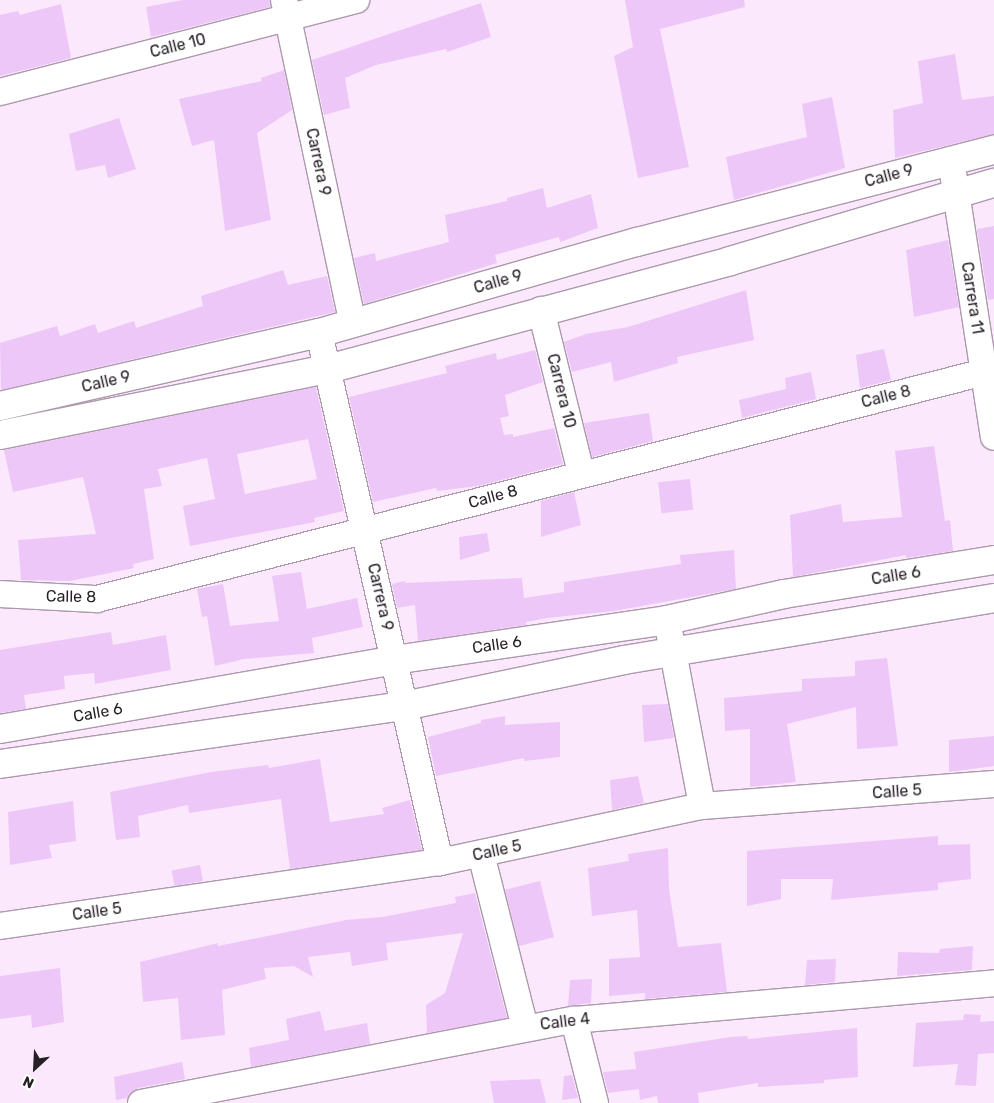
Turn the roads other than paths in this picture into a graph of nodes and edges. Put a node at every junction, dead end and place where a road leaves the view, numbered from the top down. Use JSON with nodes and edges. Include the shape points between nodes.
{"nodes":[{"id":1,"x":356,"y":0,"type":"edge"},
{"id":2,"x":286,"y":9,"type":"edge"},
{"id":3,"x":0,"y":92,"type":"edge"},
{"id":4,"x":994,"y":150,"type":"edge"},
{"id":5,"x":951,"y":160,"type":"junction"},
{"id":6,"x":994,"y":183,"type":"edge"},
{"id":7,"x":956,"y":192,"type":"junction"},
{"id":8,"x":541,"y":310,"type":"junction"},
{"id":9,"x":353,"y":324,"type":"junction"},
{"id":10,"x":319,"y":333,"type":"junction"},
{"id":11,"x":328,"y":369,"type":"junction"},
{"id":12,"x":984,"y":372,"type":"junction"},
{"id":13,"x":0,"y":406,"type":"edge"},
{"id":14,"x":0,"y":435,"type":"edge"},
{"id":15,"x":994,"y":437,"type":"edge"},
{"id":16,"x":581,"y":473,"type":"junction"},
{"id":17,"x":365,"y":532,"type":"junction"},
{"id":18,"x":994,"y":560,"type":"edge"},
{"id":19,"x":0,"y":594,"type":"edge"},
{"id":20,"x":994,"y":598,"type":"edge"},
{"id":21,"x":667,"y":620,"type":"junction"},
{"id":22,"x":675,"y":652,"type":"junction"},
{"id":23,"x":394,"y":660,"type":"junction"},
{"id":24,"x":404,"y":706,"type":"junction"},
{"id":25,"x":0,"y":729,"type":"edge"},
{"id":26,"x":0,"y":764,"type":"edge"},
{"id":27,"x":994,"y":784,"type":"edge"},
{"id":28,"x":702,"y":806,"type":"junction"},
{"id":29,"x":481,"y":854,"type":"junction"},
{"id":30,"x":440,"y":862,"type":"junction"},
{"id":31,"x":0,"y":926,"type":"edge"},
{"id":32,"x":994,"y":983,"type":"edge"},
{"id":33,"x":574,"y":1020,"type":"junction"},
{"id":34,"x":524,"y":1028,"type":"junction"},
{"id":35,"x":141,"y":1103,"type":"edge"},
{"id":36,"x":595,"y":1103,"type":"edge"}],
"edges":[{"from":1,"to":2,"type":"street","name":"Calle 10"},
{"from":2,"to":3,"type":"street","name":"Calle 10"},
{"from":2,"to":9,"type":"street","name":"Carrera 9"},
{"from":4,"to":5,"type":"street","name":"Calle 9"},
{"from":5,"to":7,"type":"street","name":"Carrera 11"},
{"from":5,"to":9,"type":"street","name":"Calle 9","via":[[637,242]]},
{"from":6,"to":7,"type":"street","name":"Calle 9"},
{"from":7,"to":8,"type":"street","name":"Calle 9","via":[[730,261]]},
{"from":7,"to":12,"type":"street","name":"Carrera 11"},
{"from":8,"to":11,"type":"street","name":"Calle 9"},
{"from":8,"to":16,"type":"street","name":"Carrera 10"},
{"from":9,"to":10,"type":"street","name":"Calle 9"},
{"from":10,"to":11,"type":"street","name":"Carrera 9"},
{"from":10,"to":13,"type":"street","name":"Calle 9"},
{"from":11,"to":14,"type":"street","name":"Calle 9"},
{"from":11,"to":17,"type":"street","name":"Carrera 9"},
{"from":12,"to":15,"type":"street","name":"Carrera 11"},
{"from":12,"to":16,"type":"street","name":"Calle 8"},
{"from":16,"to":17,"type":"street","name":"Calle 8"},
{"from":17,"to":19,"type":"street","name":"Calle 8","via":[[97,599]]},
{"from":17,"to":23,"type":"street","name":"Carrera 9"},
{"from":18,"to":21,"type":"street","name":"Calle 6","via":[[784,594]]},
{"from":20,"to":22,"type":"street"},
{"from":21,"to":22,"type":"street"},
{"from":21,"to":23,"type":"street","name":"Calle 6"},
{"from":22,"to":24,"type":"street"},
{"from":22,"to":28,"type":"street"},
{"from":23,"to":24,"type":"street","name":"Carrera 9"},
{"from":23,"to":25,"type":"street","name":"Calle 6"},
{"from":24,"to":26,"type":"street"},
{"from":24,"to":30,"type":"street","name":"Carrera 9"},
{"from":27,"to":28,"type":"street","name":"Calle 5"},
{"from":28,"to":29,"type":"street","name":"Calle 5"},
{"from":29,"to":30,"type":"street","name":"Calle 5"},
{"from":29,"to":34,"type":"street"},
{"from":30,"to":31,"type":"street","name":"Calle 5"},
{"from":32,"to":33,"type":"street","name":"Calle 4"},
{"from":33,"to":34,"type":"street","name":"Calle 4"},
{"from":33,"to":36,"type":"street"},
{"from":34,"to":35,"type":"street","name":"Calle 4"}]}
